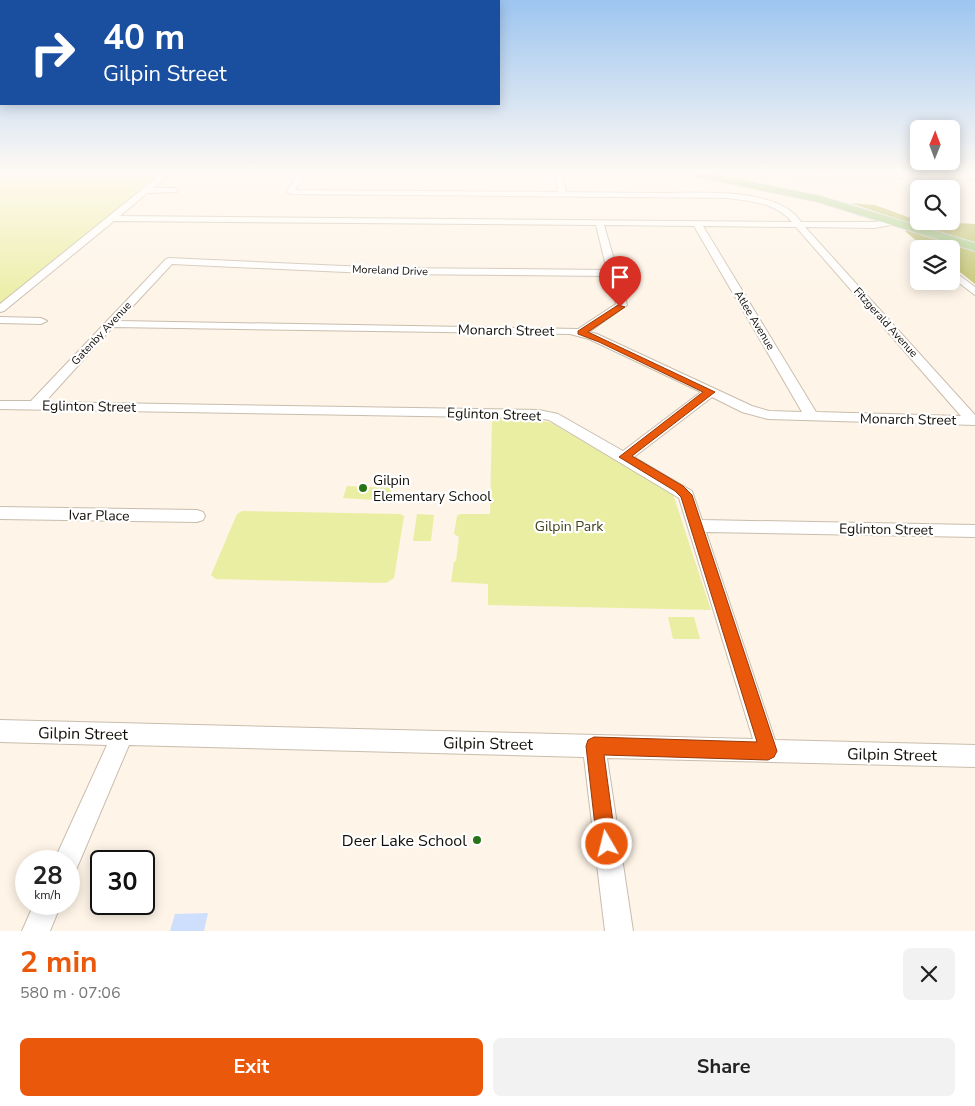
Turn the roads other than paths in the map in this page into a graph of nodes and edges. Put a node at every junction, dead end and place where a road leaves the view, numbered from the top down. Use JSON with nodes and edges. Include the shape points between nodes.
{"nodes":[{"id":1,"x":792,"y":217,"type":"edge"},
{"id":2,"x":871,"y":217,"type":"edge"},
{"id":3,"x":113,"y":218,"type":"joint"},
{"id":4,"x":599,"y":222,"type":"junction"},
{"id":5,"x":884,"y":222,"type":"junction"},
{"id":6,"x":697,"y":223,"type":"junction"},
{"id":7,"x":798,"y":224,"type":"junction"},
{"id":8,"x":975,"y":247,"type":"edge"},
{"id":9,"x":169,"y":261,"type":"joint"},
{"id":10,"x":612,"y":273,"type":"junction"},
{"id":11,"x":960,"y":280,"type":"edge"},
{"id":12,"x":975,"y":292,"type":"edge"},
{"id":13,"x":0,"y":309,"type":"edge"},
{"id":14,"x":0,"y":320,"type":"edge"},
{"id":15,"x":41,"y":321,"type":"dead end"},
{"id":16,"x":109,"y":324,"type":"junction"},
{"id":17,"x":581,"y":332,"type":"junction"},
{"id":18,"x":710,"y":392,"type":"junction"},
{"id":19,"x":0,"y":405,"type":"edge"},
{"id":20,"x":35,"y":405,"type":"junction"},
{"id":21,"x":812,"y":417,"type":"junction"},
{"id":22,"x":974,"y":421,"type":"edge"},
{"id":23,"x":624,"y":457,"type":"junction"},
{"id":24,"x":0,"y":513,"type":"edge"},
{"id":25,"x":197,"y":516,"type":"dead end"},
{"id":26,"x":697,"y":526,"type":"junction"},
{"id":27,"x":975,"y":531,"type":"edge"},
{"id":28,"x":0,"y":731,"type":"edge"},
{"id":29,"x":123,"y":734,"type":"junction"},
{"id":30,"x":594,"y":746,"type":"junction"},
{"id":31,"x":768,"y":751,"type":"junction"},
{"id":32,"x":975,"y":756,"type":"edge"},
{"id":33,"x":72,"y":850,"type":"edge"},
{"id":34,"x":43,"y":915,"type":"edge"},
{"id":35,"x":36,"y":931,"type":"edge"},
{"id":36,"x":619,"y":931,"type":"edge"}],
"edges":[{"from":1,"to":7,"type":"street","name":"Fitzgerald Avenue"},
{"from":2,"to":5,"type":"main road"},
{"from":3,"to":4,"type":"street"},
{"from":3,"to":13,"type":"street"},
{"from":4,"to":6,"type":"street"},
{"from":4,"to":10,"type":"street"},
{"from":5,"to":7,"type":"street"},
{"from":5,"to":8,"type":"main road"},
{"from":6,"to":7,"type":"street"},
{"from":6,"to":21,"type":"street","name":"Atlee Avenue"},
{"from":7,"to":22,"type":"street","name":"Fitzgerald Avenue"},
{"from":9,"to":10,"type":"street","name":"Moreland Drive","via":[[388,271]]},
{"from":9,"to":16,"type":"street","name":"Gatenby Avenue"},
{"from":10,"to":17,"type":"street","via":[[620,307]]},
{"from":11,"to":12,"type":"street"},
{"from":14,"to":15,"type":"street"},
{"from":16,"to":17,"type":"street","name":"Monarch Street"},
{"from":16,"to":20,"type":"street","name":"Gatenby Avenue"},
{"from":17,"to":18,"type":"street","name":"Monarch Street"},
{"from":18,"to":21,"type":"street","name":"Monarch Street","via":[[768,415]]},
{"from":18,"to":23,"type":"street"},
{"from":19,"to":20,"type":"street","name":"Eglinton Street"},
{"from":20,"to":23,"type":"street","name":"Eglinton Street","via":[[538,414],[553,417]]},
{"from":21,"to":22,"type":"street","name":"Monarch Street"},
{"from":23,"to":26,"type":"street","name":"Eglinton Street","via":[[683,492]]},
{"from":24,"to":25,"type":"street","name":"Ivar Place"},
{"from":26,"to":27,"type":"street","name":"Eglinton Street"},
{"from":26,"to":31,"type":"street"},
{"from":28,"to":29,"type":"street","name":"Gilpin Street"},
{"from":29,"to":30,"type":"street","name":"Gilpin Street"},
{"from":29,"to":33,"type":"street"},
{"from":30,"to":31,"type":"street","name":"Gilpin Street"},
{"from":30,"to":36,"type":"street"},
{"from":31,"to":32,"type":"street","name":"Gilpin Street"},
{"from":34,"to":35,"type":"street"}]}
